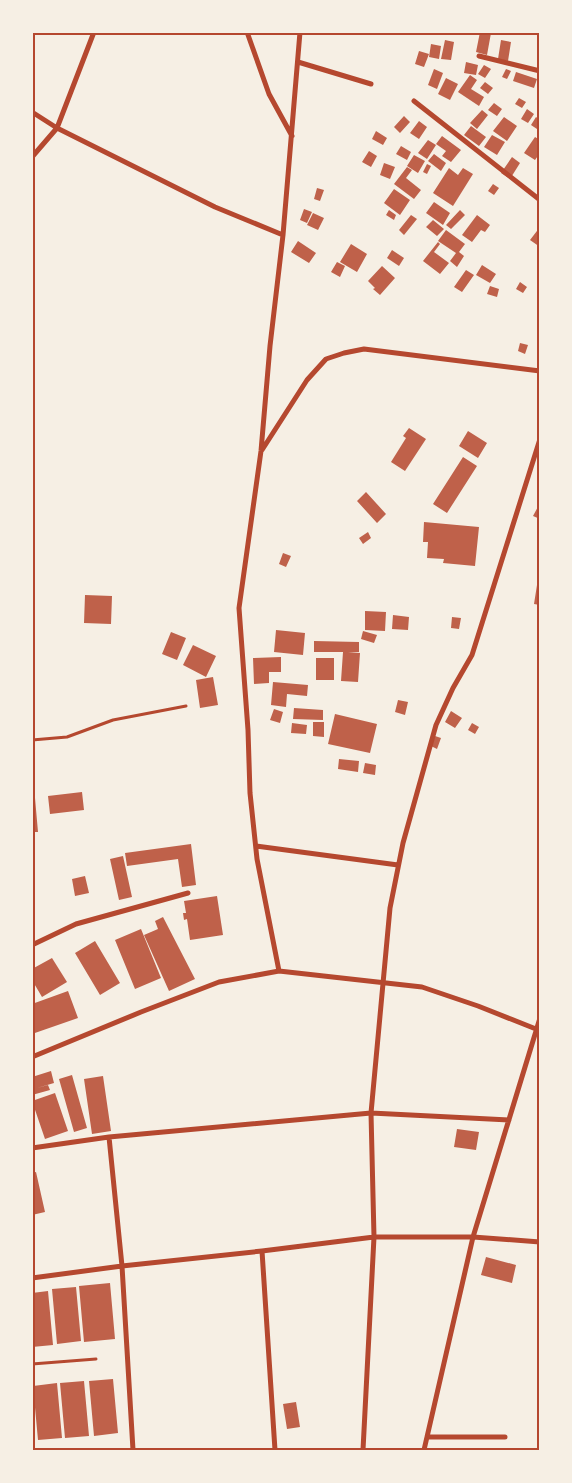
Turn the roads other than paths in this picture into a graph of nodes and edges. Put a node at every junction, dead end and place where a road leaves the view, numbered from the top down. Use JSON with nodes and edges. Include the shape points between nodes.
{"nodes":[{"id":1,"x":94,"y":32,"type":"edge"},
{"id":2,"x":246,"y":32,"type":"edge"},
{"id":3,"x":300,"y":32,"type":"edge"},
{"id":4,"x":479,"y":56,"type":"dead end"},
{"id":5,"x":298,"y":62,"type":"junction"},
{"id":6,"x":540,"y":71,"type":"edge"},
{"id":7,"x":371,"y":84,"type":"dead end"},
{"id":8,"x":414,"y":101,"type":"dead end"},
{"id":9,"x":32,"y":112,"type":"edge"},
{"id":10,"x":57,"y":128,"type":"junction"},
{"id":11,"x":292,"y":137,"type":"junction"},
{"id":12,"x":32,"y":157,"type":"edge"},
{"id":13,"x":540,"y":200,"type":"edge"},
{"id":14,"x":283,"y":235,"type":"junction"},
{"id":15,"x":540,"y":371,"type":"edge"},
{"id":16,"x":540,"y":439,"type":"edge"},
{"id":17,"x":261,"y":451,"type":"junction"},
{"id":18,"x":186,"y":706,"type":"dead end"},
{"id":19,"x":32,"y":740,"type":"edge"},
{"id":20,"x":256,"y":846,"type":"junction"},
{"id":21,"x":398,"y":865,"type":"junction"},
{"id":22,"x":188,"y":893,"type":"dead end"},
{"id":23,"x":32,"y":945,"type":"edge"},
{"id":24,"x":278,"y":971,"type":"junction"},
{"id":25,"x":382,"y":983,"type":"junction"},
{"id":26,"x":540,"y":1018,"type":"edge"},
{"id":27,"x":536,"y":1029,"type":"junction"},
{"id":28,"x":32,"y":1057,"type":"edge"},
{"id":29,"x":371,"y":1113,"type":"junction"},
{"id":30,"x":510,"y":1120,"type":"junction"},
{"id":31,"x":109,"y":1137,"type":"junction"},
{"id":32,"x":32,"y":1148,"type":"edge"},
{"id":33,"x":374,"y":1236,"type":"junction"},
{"id":34,"x":473,"y":1237,"type":"junction"},
{"id":35,"x":540,"y":1242,"type":"edge"},
{"id":36,"x":262,"y":1251,"type":"junction"},
{"id":37,"x":122,"y":1266,"type":"junction"},
{"id":38,"x":32,"y":1278,"type":"edge"},
{"id":39,"x":96,"y":1359,"type":"dead end"},
{"id":40,"x":32,"y":1364,"type":"edge"},
{"id":41,"x":427,"y":1437,"type":"junction"},
{"id":42,"x":505,"y":1437,"type":"dead end"},
{"id":43,"x":133,"y":1450,"type":"edge"},
{"id":44,"x":275,"y":1450,"type":"edge"},
{"id":45,"x":363,"y":1450,"type":"edge"},
{"id":46,"x":424,"y":1450,"type":"edge"}],
"edges":[{"from":1,"to":10,"type":"street"},
{"from":2,"to":11,"type":"street","via":[[269,94]]},
{"from":3,"to":5,"type":"street"},
{"from":4,"to":6,"type":"street"},
{"from":5,"to":7,"type":"street"},
{"from":5,"to":11,"type":"street"},
{"from":8,"to":13,"type":"street"},
{"from":9,"to":10,"type":"street"},
{"from":10,"to":12,"type":"street"},
{"from":10,"to":14,"type":"street","via":[[215,207]]},
{"from":11,"to":14,"type":"street"},
{"from":14,"to":17,"type":"street"},
{"from":15,"to":17,"type":"street","via":[[364,349],[344,353],[326,359],[307,380]]},
{"from":16,"to":21,"type":"street","via":[[472,655],[436,725]]},
{"from":17,"to":20,"type":"street","via":[[240,608]]},
{"from":18,"to":19,"type":"lane","via":[[112,720],[67,737]]},
{"from":20,"to":21,"type":"street"},
{"from":20,"to":24,"type":"street"},
{"from":21,"to":25,"type":"street"},
{"from":22,"to":23,"type":"street","via":[[76,924]]},
{"from":24,"to":25,"type":"street"},
{"from":24,"to":28,"type":"street","via":[[219,982]]},
{"from":25,"to":27,"type":"street","via":[[422,987]]},
{"from":25,"to":29,"type":"street"},
{"from":26,"to":27,"type":"street"},
{"from":27,"to":30,"type":"street"},
{"from":29,"to":30,"type":"street"},
{"from":29,"to":31,"type":"street"},
{"from":29,"to":33,"type":"street"},
{"from":30,"to":34,"type":"street"},
{"from":31,"to":32,"type":"street"},
{"from":31,"to":37,"type":"street"},
{"from":33,"to":34,"type":"street"},
{"from":33,"to":36,"type":"street"},
{"from":33,"to":45,"type":"street"},
{"from":34,"to":35,"type":"street"},
{"from":34,"to":41,"type":"street"},
{"from":36,"to":37,"type":"street"},
{"from":36,"to":44,"type":"street"},
{"from":37,"to":38,"type":"street"},
{"from":37,"to":43,"type":"street"},
{"from":39,"to":40,"type":"lane"},
{"from":41,"to":42,"type":"street"},
{"from":41,"to":46,"type":"street"}]}
